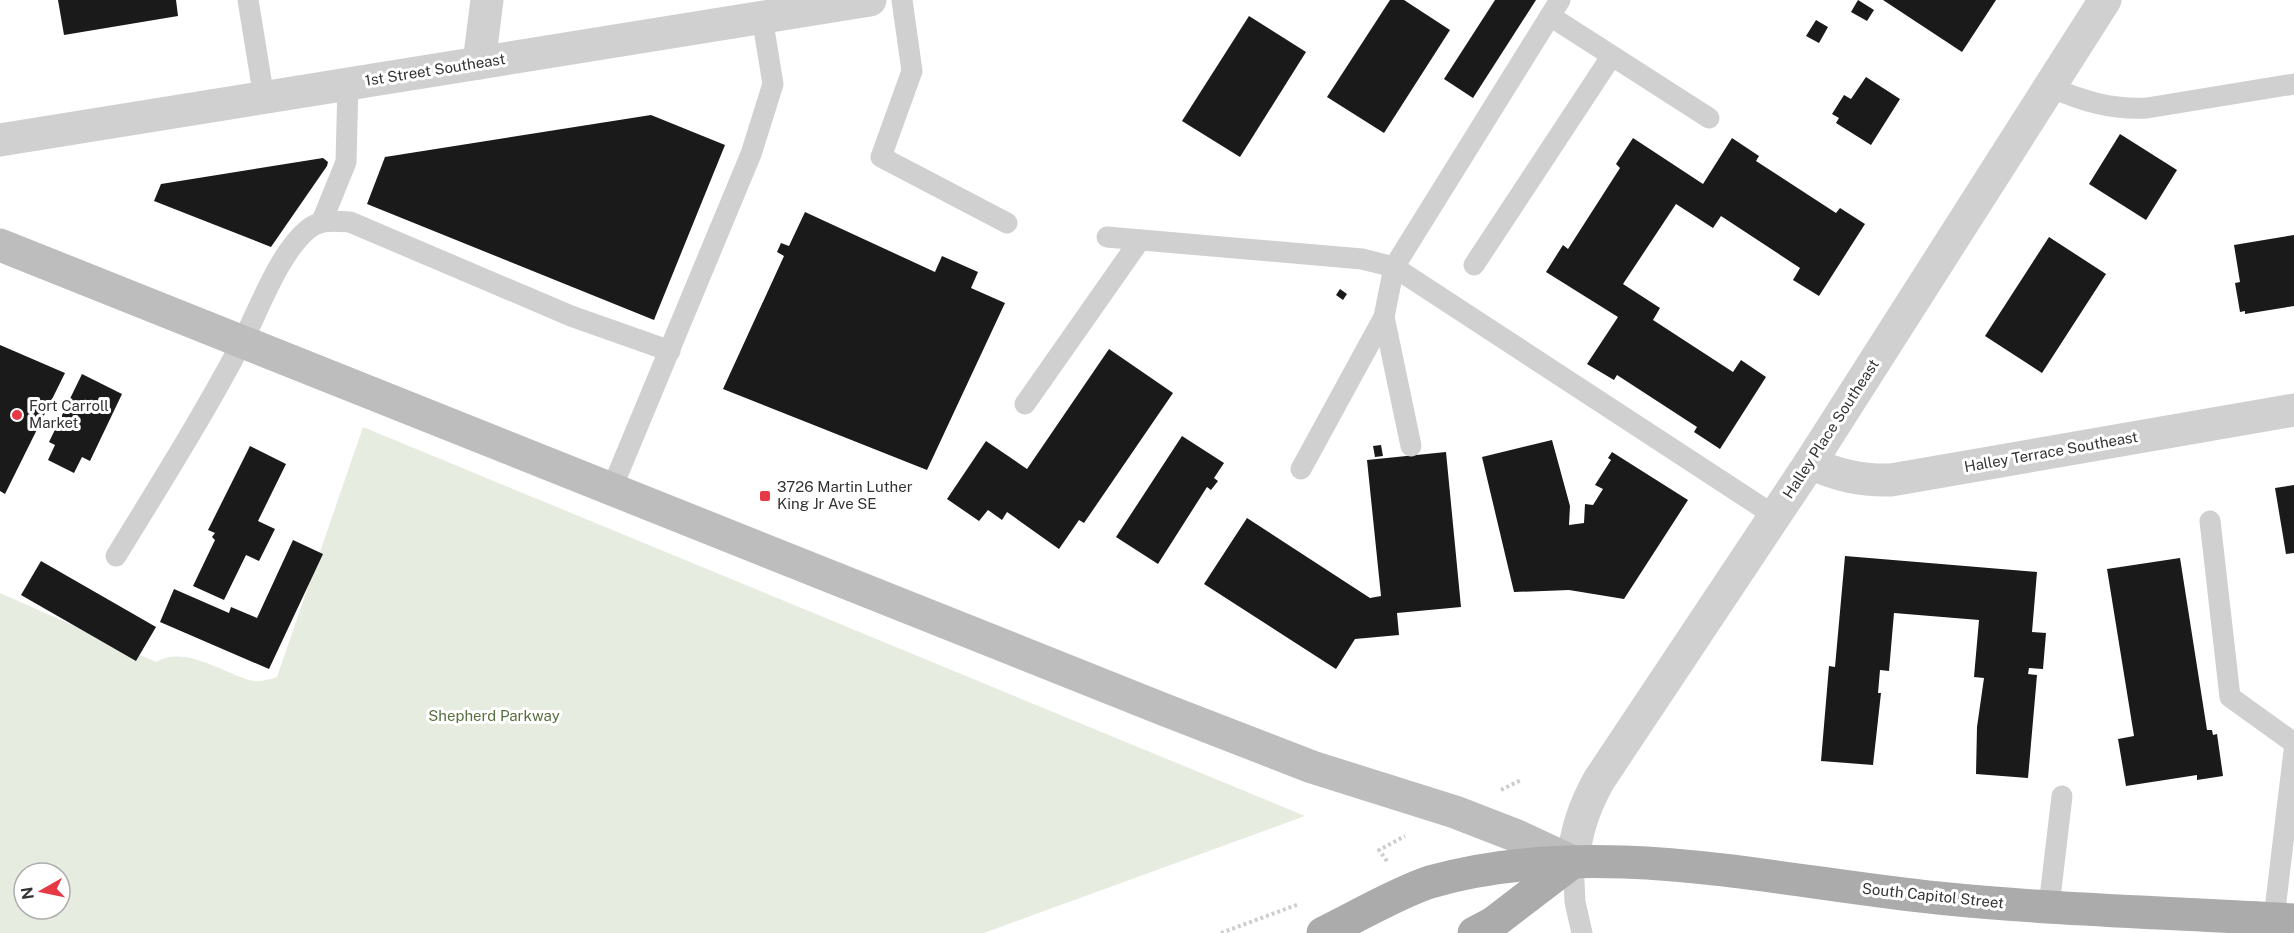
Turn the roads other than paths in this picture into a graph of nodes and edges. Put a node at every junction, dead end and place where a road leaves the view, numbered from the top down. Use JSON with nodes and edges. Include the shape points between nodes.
{"nodes":[{"id":1,"x":248,"y":0,"type":"edge"},
{"id":2,"x":487,"y":0,"type":"edge"},
{"id":3,"x":870,"y":0,"type":"edge"},
{"id":4,"x":902,"y":0,"type":"edge"},
{"id":5,"x":2105,"y":0,"type":"edge"},
{"id":6,"x":1555,"y":8,"type":"edge"},
{"id":7,"x":762,"y":17,"type":"junction"},
{"id":8,"x":1611,"y":57,"type":"junction"},
{"id":9,"x":478,"y":63,"type":"junction"},
{"id":10,"x":348,"y":84,"type":"junction"},
{"id":11,"x":2294,"y":84,"type":"edge"},
{"id":12,"x":2050,"y":87,"type":"junction"},
{"id":13,"x":264,"y":98,"type":"junction"},
{"id":14,"x":1709,"y":118,"type":"dead end"},
{"id":15,"x":0,"y":140,"type":"edge"},
{"id":16,"x":322,"y":221,"type":"junction"},
{"id":17,"x":1006,"y":223,"type":"dead end"},
{"id":18,"x":1107,"y":237,"type":"dead end"},
{"id":19,"x":1140,"y":240,"type":"junction"},
{"id":20,"x":0,"y":245,"type":"edge"},
{"id":21,"x":1474,"y":264,"type":"dead end"},
{"id":22,"x":1394,"y":267,"type":"junction"},
{"id":23,"x":1384,"y":317,"type":"junction"},
{"id":24,"x":242,"y":343,"type":"junction"},
{"id":25,"x":670,"y":351,"type":"junction"},
{"id":26,"x":1025,"y":404,"type":"dead end"},
{"id":27,"x":2294,"y":410,"type":"edge"},
{"id":28,"x":1411,"y":446,"type":"dead end"},
{"id":29,"x":1810,"y":463,"type":"junction"},
{"id":30,"x":1301,"y":469,"type":"dead end"},
{"id":31,"x":612,"y":489,"type":"junction"},
{"id":32,"x":1775,"y":516,"type":"junction"},
{"id":33,"x":2210,"y":521,"type":"dead end"},
{"id":34,"x":116,"y":556,"type":"dead end"},
{"id":35,"x":2294,"y":743,"type":"edge"},
{"id":36,"x":2294,"y":751,"type":"edge"},
{"id":37,"x":2062,"y":796,"type":"dead end"},
{"id":38,"x":1573,"y":862,"type":"junction"},
{"id":39,"x":2049,"y":906,"type":"junction"},
{"id":40,"x":2284,"y":919,"type":"edge"},
{"id":41,"x":1323,"y":933,"type":"edge"},
{"id":42,"x":1474,"y":933,"type":"edge"},
{"id":43,"x":1582,"y":933,"type":"edge"}],
"edges":[{"from":1,"to":13,"type":"lane"},
{"from":2,"to":9,"type":"street"},
{"from":3,"to":7,"type":"street","name":"1st Street Southeast"},
{"from":4,"to":17,"type":"lane","via":[[912,71],[881,157]]},
{"from":5,"to":12,"type":"street","name":"Halley Place Southeast"},
{"from":6,"to":8,"type":"lane"},
{"from":6,"to":22,"type":"lane"},
{"from":7,"to":9,"type":"street","name":"1st Street Southeast"},
{"from":7,"to":25,"type":"lane","via":[[773,84],[751,154]]},
{"from":8,"to":14,"type":"lane"},
{"from":8,"to":21,"type":"lane"},
{"from":9,"to":10,"type":"street","name":"1st Street Southeast"},
{"from":10,"to":13,"type":"street","name":"1st Street Southeast"},
{"from":10,"to":16,"type":"lane","via":[[346,162]]},
{"from":11,"to":12,"type":"lane","via":[[2123,109],[2082,101]]},
{"from":12,"to":29,"type":"street","name":"Halley Place Southeast"},
{"from":13,"to":15,"type":"street","name":"1st Street Southeast"},
{"from":16,"to":24,"type":"lane","via":[[307,230],[277,271]]},
{"from":16,"to":25,"type":"lane","via":[[350,222],[570,316]]},
{"from":18,"to":19,"type":"lane"},
{"from":19,"to":22,"type":"lane","via":[[1362,259]]},
{"from":19,"to":26,"type":"lane"},
{"from":20,"to":24,"type":"main road"},
{"from":22,"to":23,"type":"lane"},
{"from":22,"to":32,"type":"lane"},
{"from":23,"to":28,"type":"lane"},
{"from":23,"to":30,"type":"lane"},
{"from":24,"to":31,"type":"main road"},
{"from":24,"to":34,"type":"lane"},
{"from":25,"to":31,"type":"lane"},
{"from":27,"to":29,"type":"street","name":"Halley Terrace Southeast","via":[[1891,480],[1845,477]]},
{"from":29,"to":32,"type":"street","name":"Halley Place Southeast"},
{"from":31,"to":38,"type":"main road","via":[[1224,733],[1312,767],[1466,816]]},
{"from":32,"to":38,"type":"street","name":"Halley Place Southeast","via":[[1599,780],[1576,836]]},
{"from":33,"to":35,"type":"lane","via":[[2230,697]]},
{"from":36,"to":40,"type":"lane"},
{"from":37,"to":39,"type":"lane"},
{"from":38,"to":39,"type":"main road","name":"South Capitol Street","via":[[1659,863],[1934,898]]},
{"from":38,"to":41,"type":"main road","name":"South Capitol Street","via":[[1505,868],[1428,883]]},
{"from":38,"to":42,"type":"main road"},
{"from":38,"to":43,"type":"lane","via":[[1575,902]]},
{"from":39,"to":40,"type":"main road","name":"South Capitol Street"}]}
